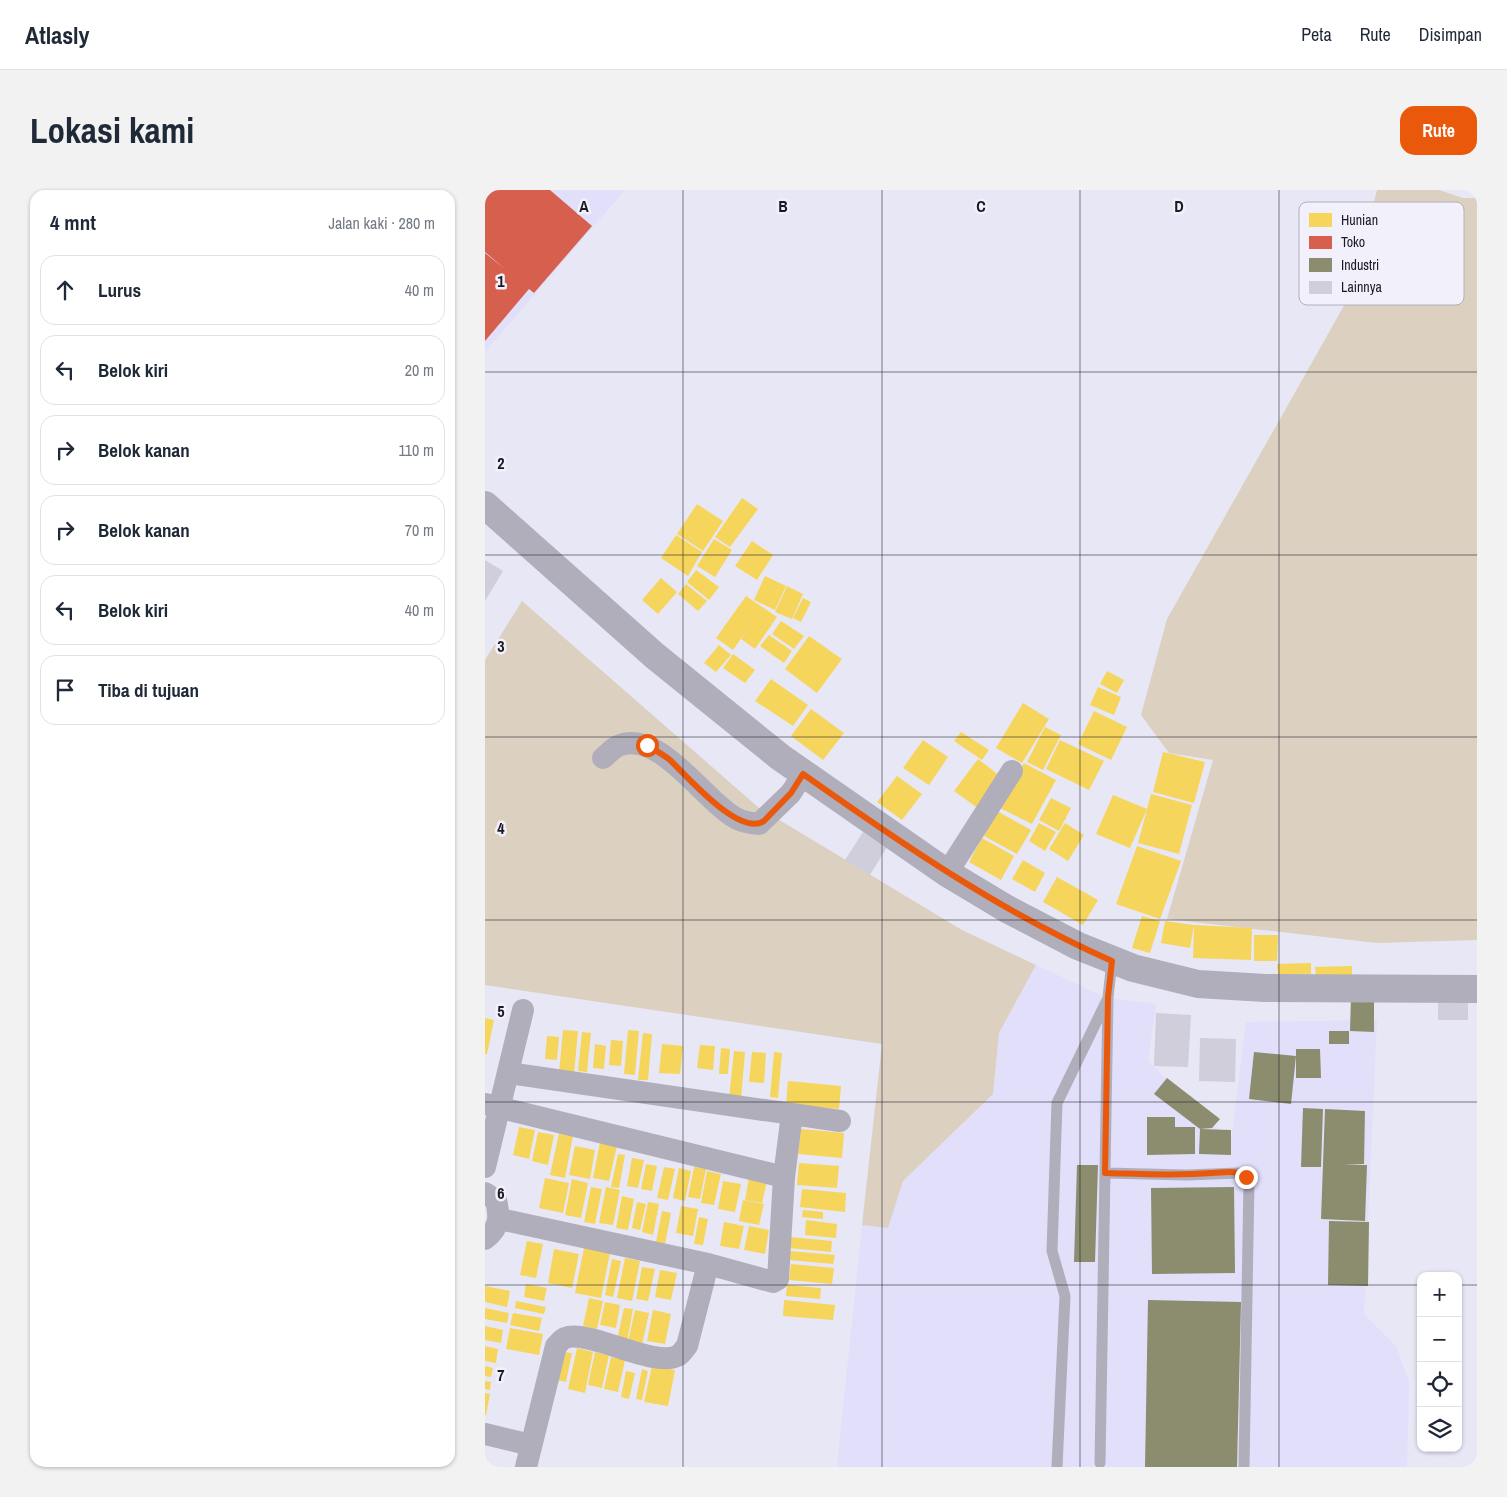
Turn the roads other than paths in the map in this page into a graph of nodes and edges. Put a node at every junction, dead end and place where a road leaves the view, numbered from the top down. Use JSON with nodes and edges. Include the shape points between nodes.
{"nodes":[{"id":1,"x":485,"y":505,"type":"edge"},
{"id":2,"x":603,"y":758,"type":"dead end"},
{"id":3,"x":1012,"y":771,"type":"dead end"},
{"id":4,"x":803,"y":774,"type":"junction"},
{"id":5,"x":947,"y":873,"type":"junction"},
{"id":6,"x":1112,"y":961,"type":"junction"},
{"id":7,"x":1477,"y":989,"type":"edge"},
{"id":8,"x":1108,"y":997,"type":"junction"},
{"id":9,"x":523,"y":1010,"type":"dead end"},
{"id":10,"x":508,"y":1073,"type":"junction"},
{"id":11,"x":492,"y":1106,"type":"edge"},
{"id":12,"x":792,"y":1114,"type":"junction"},
{"id":13,"x":841,"y":1121,"type":"dead end"},
{"id":14,"x":485,"y":1167,"type":"edge"},
{"id":15,"x":1105,"y":1173,"type":"junction"},
{"id":16,"x":784,"y":1177,"type":"junction"},
{"id":17,"x":485,"y":1192,"type":"edge"},
{"id":18,"x":500,"y":1219,"type":"junction"},
{"id":19,"x":485,"y":1239,"type":"edge"},
{"id":20,"x":708,"y":1264,"type":"junction"},
{"id":21,"x":485,"y":1434,"type":"edge"},
{"id":22,"x":531,"y":1445,"type":"junction"},
{"id":23,"x":1099,"y":1463,"type":"dead end"},
{"id":24,"x":526,"y":1467,"type":"edge"},
{"id":25,"x":1057,"y":1467,"type":"edge"},
{"id":26,"x":1244,"y":1467,"type":"edge"}],
"edges":[{"from":1,"to":4,"type":"street","via":[[655,656]]},
{"from":2,"to":4,"type":"street","via":[[618,746],[629,743],[647,745],[667,758],[734,818],[759,824],[791,793]]},
{"from":3,"to":5,"type":"street"},
{"from":4,"to":5,"type":"street"},
{"from":5,"to":6,"type":"street","via":[[1014,912]]},
{"from":6,"to":7,"type":"street","via":[[1198,984],[1265,988]]},
{"from":6,"to":8,"type":"lane"},
{"from":8,"to":15,"type":"lane"},
{"from":8,"to":25,"type":"lane","via":[[1057,1103],[1053,1251],[1065,1296]]},
{"from":9,"to":10,"type":"street"},
{"from":10,"to":11,"type":"street"},
{"from":10,"to":12,"type":"street"},
{"from":11,"to":14,"type":"street"},
{"from":11,"to":16,"type":"street"},
{"from":12,"to":13,"type":"street"},
{"from":12,"to":16,"type":"street"},
{"from":15,"to":23,"type":"lane"},
{"from":15,"to":26,"type":"lane","via":[[1238,1173],[1249,1181]]},
{"from":16,"to":20,"type":"street","via":[[778,1280],[766,1282]]},
{"from":17,"to":18,"type":"street","via":[[496,1200]]},
{"from":18,"to":19,"type":"street","via":[[494,1232]]},
{"from":18,"to":20,"type":"street"},
{"from":20,"to":22,"type":"street","via":[[687,1346],[679,1355],[667,1358],[579,1337],[565,1338],[556,1346]]},
{"from":21,"to":22,"type":"street"},
{"from":22,"to":24,"type":"street"}]}
